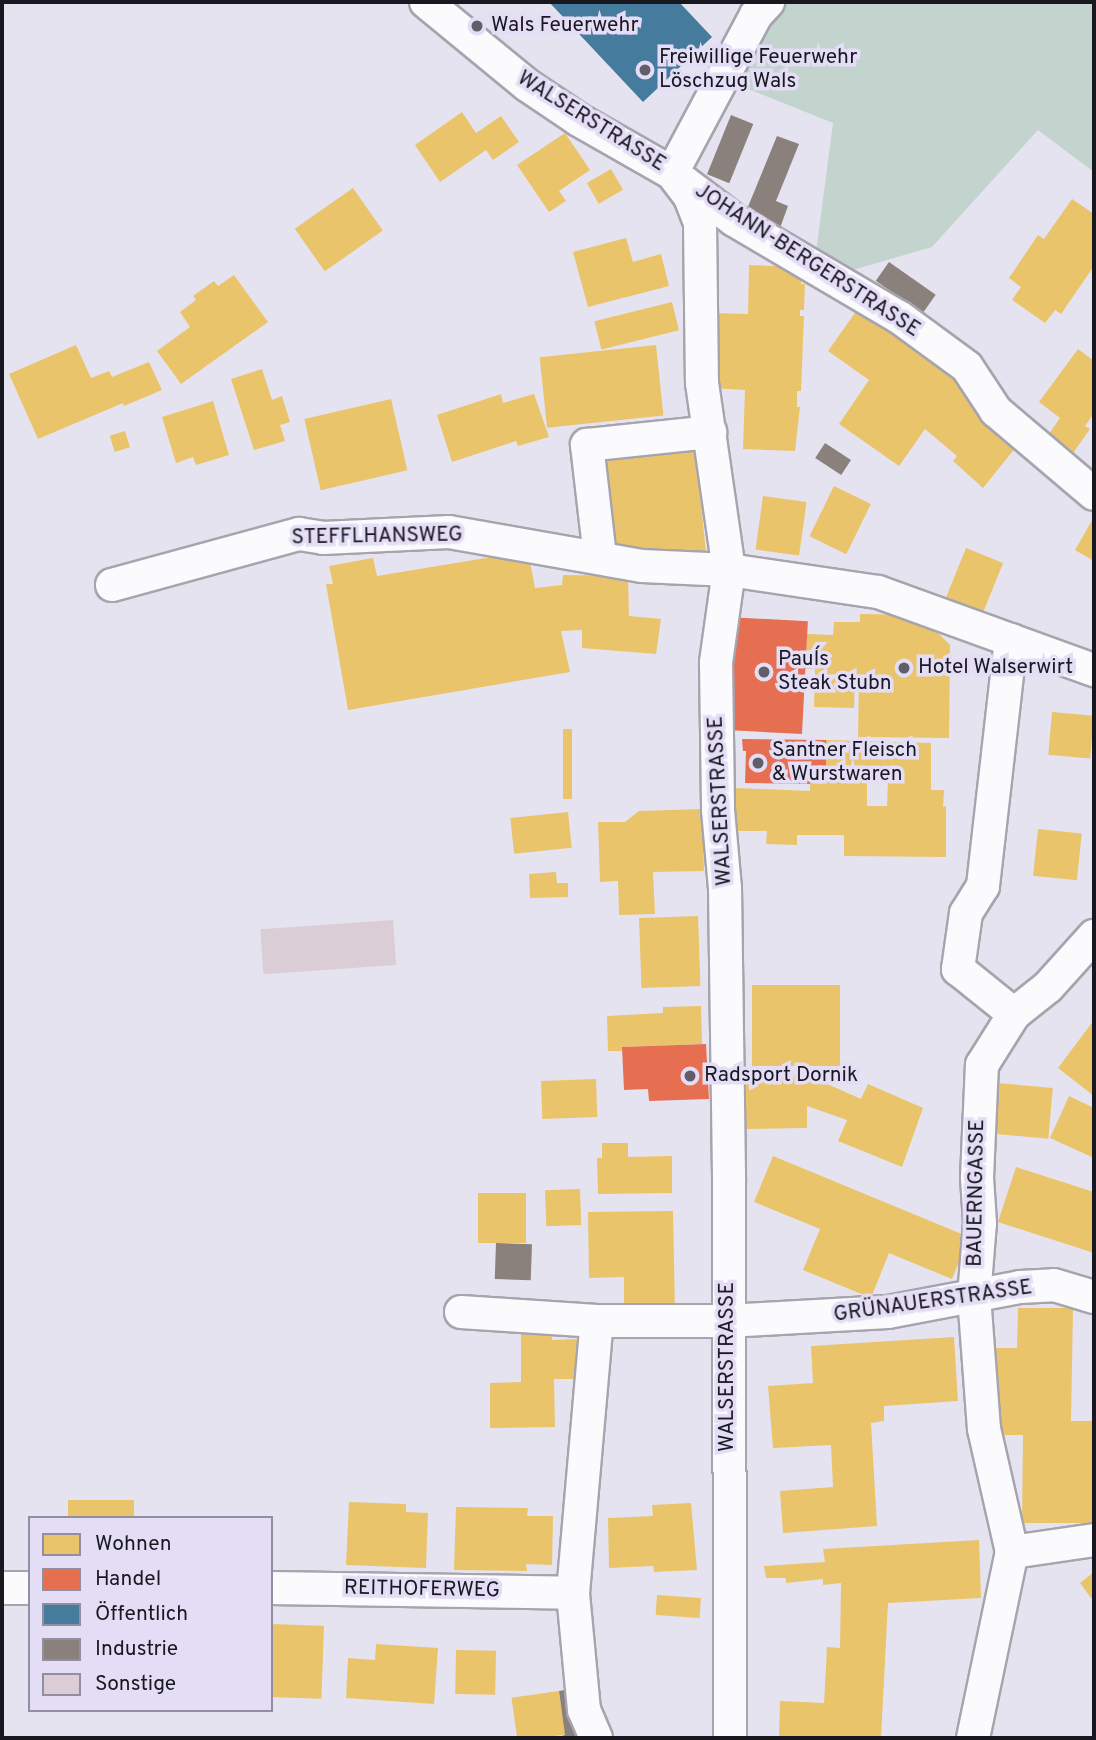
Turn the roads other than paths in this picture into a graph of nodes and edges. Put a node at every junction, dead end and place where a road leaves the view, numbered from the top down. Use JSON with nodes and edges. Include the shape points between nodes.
{"nodes":[{"id":1,"x":427,"y":2,"type":"edge"},
{"id":2,"x":768,"y":2,"type":"edge"},
{"id":3,"x":672,"y":173,"type":"junction"},
{"id":4,"x":710,"y":432,"type":"junction"},
{"id":5,"x":1094,"y":494,"type":"edge"},
{"id":6,"x":600,"y":557,"type":"junction"},
{"id":7,"x":729,"y":570,"type":"junction"},
{"id":8,"x":112,"y":584,"type":"dead end"},
{"id":9,"x":1011,"y":640,"type":"junction"},
{"id":10,"x":1094,"y":670,"type":"edge"},
{"id":11,"x":1094,"y":936,"type":"edge"},
{"id":12,"x":1014,"y":1014,"type":"junction"},
{"id":13,"x":974,"y":1297,"type":"junction"},
{"id":14,"x":1094,"y":1297,"type":"edge"},
{"id":15,"x":461,"y":1312,"type":"dead end"},
{"id":16,"x":597,"y":1321,"type":"junction"},
{"id":17,"x":727,"y":1321,"type":"junction"},
{"id":18,"x":1094,"y":1540,"type":"edge"},
{"id":19,"x":1012,"y":1552,"type":"junction"},
{"id":20,"x":2,"y":1588,"type":"edge"},
{"id":21,"x":28,"y":1588,"type":"edge"},
{"id":22,"x":273,"y":1588,"type":"edge"},
{"id":23,"x":573,"y":1593,"type":"junction"},
{"id":24,"x":596,"y":1738,"type":"edge"},
{"id":25,"x":730,"y":1738,"type":"edge"},
{"id":26,"x":973,"y":1738,"type":"edge"}],
"edges":[{"from":1,"to":3,"type":"street","name":"WALSERSTRASSE","via":[[527,85]]},
{"from":2,"to":3,"type":"street","via":[[756,15]]},
{"from":3,"to":4,"type":"street","name":"WALSERSTRASSE","via":[[691,197],[700,223],[702,383]]},
{"from":3,"to":5,"type":"street","name":"JOHANN-BERGERSTRASSE","via":[[734,220],[900,317],[967,367],[996,411]]},
{"from":4,"to":6,"type":"street","via":[[587,446]]},
{"from":4,"to":7,"type":"street","name":"WALSERSTRASSE"},
{"from":6,"to":7,"type":"street","name":"STEFFLHANSWEG","via":[[642,566]]},
{"from":6,"to":8,"type":"street","name":"STEFFLHANSWEG","via":[[449,532],[323,538],[299,534]]},
{"from":7,"to":9,"type":"street","name":"STEFFLHANSWEG","via":[[878,592]]},
{"from":7,"to":17,"type":"street","name":"WALSERSTRASSE","via":[[716,663],[718,810],[725,888]]},
{"from":9,"to":10,"type":"street","name":"STEFFLHANSWEG"},
{"from":9,"to":12,"type":"street","via":[[983,887],[966,912],[958,969]]},
{"from":11,"to":12,"type":"street","name":"BAUERNGASSE","via":[[1048,987]]},
{"from":12,"to":13,"type":"street","name":"BAUERNGASSE","via":[[982,1065]]},
{"from":13,"to":14,"type":"street","name":"GRÜNAUERSTRASSE","via":[[1054,1285]]},
{"from":13,"to":17,"type":"street","name":"GRÜNAUERSTRASSE","via":[[888,1312]]},
{"from":13,"to":19,"type":"street","name":"BAUERNGASSE","via":[[984,1429]]},
{"from":15,"to":16,"type":"street"},
{"from":16,"to":17,"type":"street"},
{"from":16,"to":23,"type":"street"},
{"from":17,"to":25,"type":"street","name":"WALSERSTRASSE"},
{"from":18,"to":19,"type":"street"},
{"from":19,"to":26,"type":"street","name":"BAUERNGASSE"},
{"from":20,"to":21,"type":"street"},
{"from":22,"to":23,"type":"street","name":"REITHOFERWEG"},
{"from":23,"to":24,"type":"street","via":[[584,1710]]}]}
